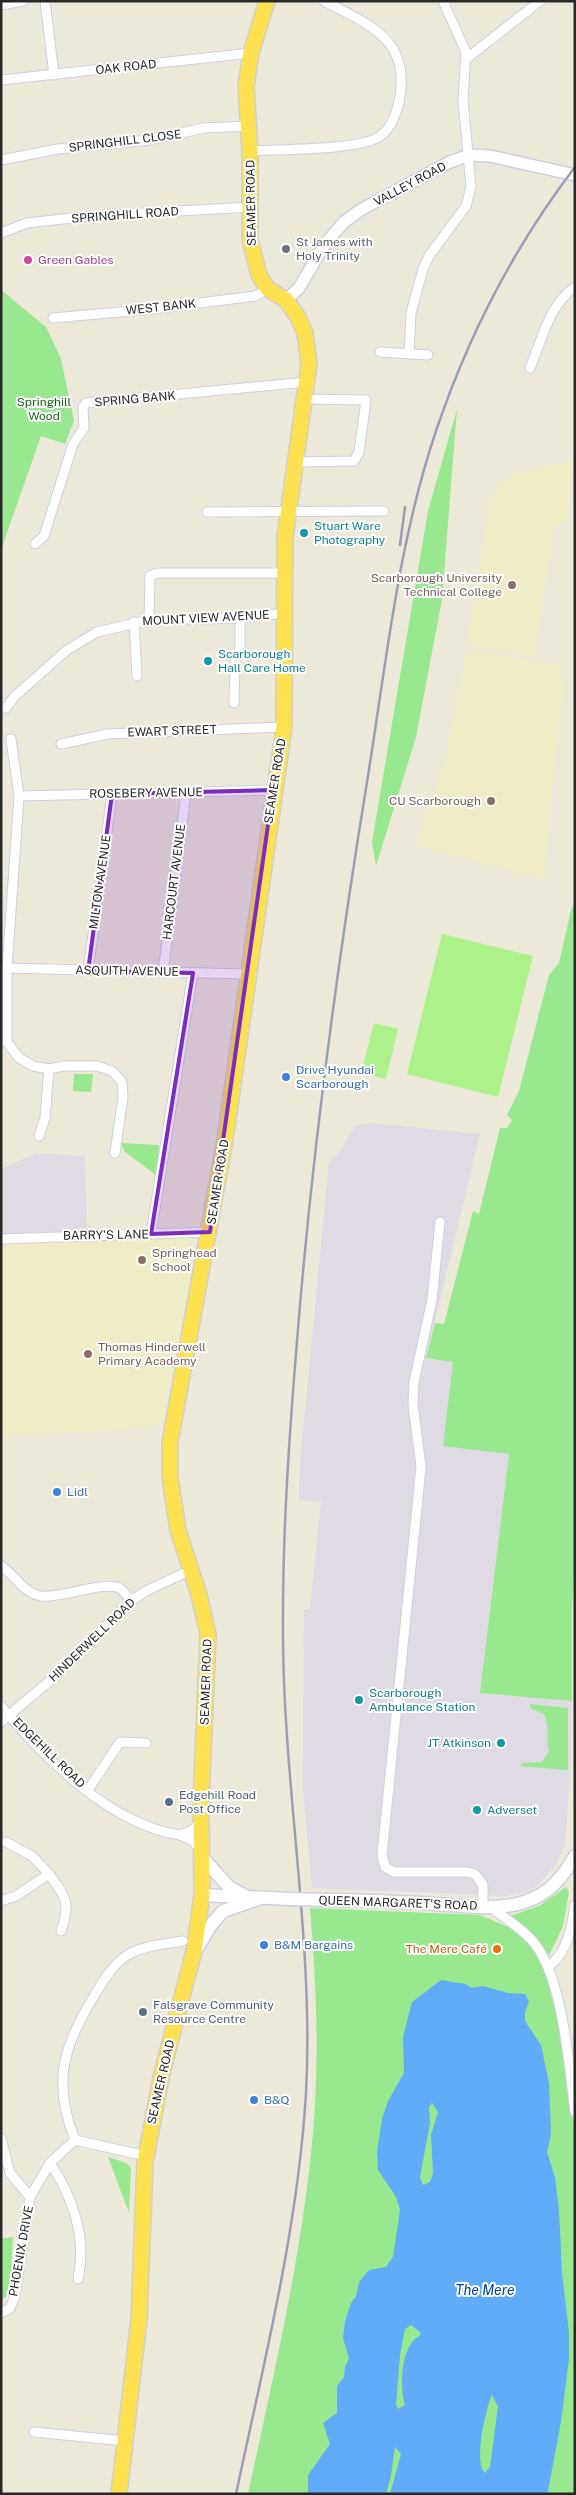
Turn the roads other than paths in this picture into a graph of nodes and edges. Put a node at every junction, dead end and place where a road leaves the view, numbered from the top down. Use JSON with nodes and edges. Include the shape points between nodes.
{"nodes":[{"id":1,"x":23,"y":1,"type":"edge"},
{"id":2,"x":45,"y":1,"type":"edge"},
{"id":3,"x":266,"y":1,"type":"edge"},
{"id":4,"x":324,"y":1,"type":"edge"},
{"id":5,"x":443,"y":1,"type":"edge"},
{"id":6,"x":540,"y":1,"type":"edge"},
{"id":7,"x":1,"y":5,"type":"edge"},
{"id":8,"x":251,"y":53,"type":"junction"},
{"id":9,"x":466,"y":58,"type":"junction"},
{"id":10,"x":54,"y":75,"type":"junction"},
{"id":11,"x":1,"y":80,"type":"edge"},
{"id":12,"x":249,"y":126,"type":"junction"},
{"id":13,"x":250,"y":151,"type":"junction"},
{"id":14,"x":469,"y":154,"type":"junction"},
{"id":15,"x":1,"y":160,"type":"edge"},
{"id":16,"x":575,"y":175,"type":"edge"},
{"id":17,"x":251,"y":207,"type":"junction"},
{"id":18,"x":1,"y":233,"type":"edge"},
{"id":19,"x":575,"y":287,"type":"edge"},
{"id":20,"x":268,"y":289,"type":"junction"},
{"id":21,"x":286,"y":300,"type":"junction"},
{"id":22,"x":53,"y":318,"type":"dead end"},
{"id":23,"x":380,"y":352,"type":"dead end"},
{"id":24,"x":408,"y":354,"type":"junction"},
{"id":25,"x":428,"y":355,"type":"dead end"},
{"id":26,"x":530,"y":368,"type":"dead end"},
{"id":27,"x":307,"y":382,"type":"junction"},
{"id":28,"x":304,"y":399,"type":"junction"},
{"id":29,"x":296,"y":462,"type":"junction"},
{"id":30,"x":384,"y":511,"type":"dead end"},
{"id":31,"x":206,"y":512,"type":"dead end"},
{"id":32,"x":288,"y":513,"type":"junction"},
{"id":33,"x":35,"y":544,"type":"dead end"},
{"id":34,"x":284,"y":573,"type":"junction"},
{"id":35,"x":285,"y":613,"type":"junction"},
{"id":36,"x":240,"y":618,"type":"junction"},
{"id":37,"x":149,"y":620,"type":"junction"},
{"id":38,"x":134,"y":622,"type":"junction"},
{"id":39,"x":136,"y":676,"type":"dead end"},
{"id":40,"x":234,"y":703,"type":"dead end"},
{"id":41,"x":6,"y":708,"type":"dead end"},
{"id":42,"x":284,"y":727,"type":"junction"},
{"id":43,"x":11,"y":740,"type":"dead end"},
{"id":44,"x":61,"y":744,"type":"dead end"},
{"id":45,"x":273,"y":790,"type":"junction"},
{"id":46,"x":186,"y":793,"type":"junction"},
{"id":47,"x":112,"y":794,"type":"junction"},
{"id":48,"x":19,"y":796,"type":"junction"},
{"id":49,"x":7,"y":968,"type":"junction"},
{"id":50,"x":88,"y":971,"type":"junction"},
{"id":51,"x":163,"y":972,"type":"junction"},
{"id":52,"x":193,"y":973,"type":"junction"},
{"id":53,"x":248,"y":974,"type":"junction"},
{"id":54,"x":49,"y":1069,"type":"junction"},
{"id":55,"x":39,"y":1136,"type":"dead end"},
{"id":56,"x":115,"y":1153,"type":"dead end"},
{"id":57,"x":440,"y":1222,"type":"dead end"},
{"id":58,"x":210,"y":1232,"type":"junction"},
{"id":59,"x":151,"y":1234,"type":"junction"},
{"id":60,"x":1,"y":1239,"type":"edge"},
{"id":61,"x":1,"y":1566,"type":"edge"},
{"id":62,"x":191,"y":1570,"type":"junction"},
{"id":63,"x":131,"y":1601,"type":"junction"},
{"id":64,"x":1,"y":1706,"type":"edge"},
{"id":65,"x":9,"y":1715,"type":"junction"},
{"id":66,"x":1,"y":1722,"type":"edge"},
{"id":67,"x":146,"y":1744,"type":"dead end"},
{"id":68,"x":88,"y":1790,"type":"junction"},
{"id":69,"x":201,"y":1820,"type":"junction"},
{"id":70,"x":180,"y":1834,"type":"junction"},
{"id":71,"x":6,"y":1842,"type":"dead end"},
{"id":72,"x":201,"y":1853,"type":"junction"},
{"id":73,"x":575,"y":1856,"type":"edge"},
{"id":74,"x":49,"y":1874,"type":"junction"},
{"id":75,"x":202,"y":1895,"type":"junction"},
{"id":76,"x":247,"y":1897,"type":"junction"},
{"id":77,"x":261,"y":1898,"type":"junction"},
{"id":78,"x":1,"y":1901,"type":"edge"},
{"id":79,"x":575,"y":1905,"type":"edge"},
{"id":80,"x":487,"y":1907,"type":"junction"},
{"id":81,"x":61,"y":1931,"type":"dead end"},
{"id":82,"x":183,"y":1941,"type":"dead end"},
{"id":83,"x":194,"y":1952,"type":"junction"},
{"id":84,"x":549,"y":1966,"type":"junction"},
{"id":85,"x":575,"y":2112,"type":"edge"},
{"id":86,"x":1,"y":2138,"type":"edge"},
{"id":87,"x":75,"y":2140,"type":"junction"},
{"id":88,"x":146,"y":2156,"type":"junction"},
{"id":89,"x":50,"y":2163,"type":"junction"},
{"id":90,"x":30,"y":2197,"type":"junction"},
{"id":91,"x":78,"y":2279,"type":"dead end"},
{"id":92,"x":1,"y":2313,"type":"edge"},
{"id":93,"x":34,"y":2432,"type":"dead end"},
{"id":94,"x":125,"y":2442,"type":"junction"},
{"id":95,"x":119,"y":2494,"type":"edge"}],
"edges":[{"from":1,"to":7,"type":"street"},
{"from":2,"to":10,"type":"street"},
{"from":3,"to":8,"type":"highway","name":"SEAMER ROAD"},
{"from":4,"to":13,"type":"street","via":[[379,32],[396,52],[402,76],[396,115],[381,136],[355,145]]},
{"from":5,"to":9,"type":"street","via":[[462,40]]},
{"from":6,"to":9,"type":"street"},
{"from":8,"to":10,"type":"street","name":"OAK ROAD"},
{"from":8,"to":12,"type":"highway","name":"SEAMER ROAD","via":[[246,86]]},
{"from":9,"to":14,"type":"street","via":[[463,100]]},
{"from":10,"to":11,"type":"street","name":"OAK ROAD"},
{"from":12,"to":13,"type":"highway","name":"SEAMER ROAD"},
{"from":12,"to":15,"type":"street","name":"SPRINGHILL CLOSE","via":[[204,128],[158,138],[58,149]]},
{"from":13,"to":17,"type":"highway","name":"SEAMER ROAD"},
{"from":14,"to":16,"type":"street","via":[[509,159]]},
{"from":14,"to":21,"type":"street","name":"VALLEY ROAD","via":[[352,216],[328,239],[299,288]]},
{"from":14,"to":24,"type":"street","via":[[471,187],[466,206],[423,269],[411,313]]},
{"from":17,"to":18,"type":"street","name":"SPRINGHILL ROAD","via":[[90,216],[27,223]]},
{"from":17,"to":20,"type":"highway","name":"SEAMER ROAD","via":[[253,260]]},
{"from":19,"to":26,"type":"street","via":[[562,299],[550,319]]},
{"from":20,"to":21,"type":"highway","name":"SEAMER ROAD"},
{"from":20,"to":22,"type":"street","name":"WEST BANK","via":[[255,296]]},
{"from":21,"to":27,"type":"highway","name":"SEAMER ROAD","via":[[305,333],[309,364]]},
{"from":23,"to":24,"type":"street"},
{"from":24,"to":25,"type":"street"},
{"from":27,"to":28,"type":"highway","name":"SEAMER ROAD"},
{"from":27,"to":33,"type":"street","name":"SPRING BANK","via":[[86,404],[83,407],[84,428],[73,444],[44,536]]},
{"from":28,"to":29,"type":"highway","name":"SEAMER ROAD"},
{"from":28,"to":29,"type":"street","via":[[366,400],[359,452],[354,461]]},
{"from":29,"to":32,"type":"highway","name":"SEAMER ROAD"},
{"from":30,"to":32,"type":"street"},
{"from":31,"to":32,"type":"street"},
{"from":32,"to":34,"type":"highway","name":"SEAMER ROAD"},
{"from":34,"to":35,"type":"highway","name":"SEAMER ROAD"},
{"from":34,"to":37,"type":"street","via":[[157,573],[150,576],[148,583]]},
{"from":35,"to":36,"type":"street","name":"MOUNT VIEW AVENUE"},
{"from":35,"to":42,"type":"highway","name":"SEAMER ROAD"},
{"from":36,"to":37,"type":"street","name":"MOUNT VIEW AVENUE"},
{"from":36,"to":40,"type":"street"},
{"from":37,"to":38,"type":"street","name":"MOUNT VIEW AVENUE"},
{"from":38,"to":39,"type":"street"},
{"from":38,"to":41,"type":"street","name":"MOUNT VIEW AVENUE","via":[[97,632],[67,650]]},
{"from":42,"to":44,"type":"street","name":"EWART STREET","via":[[108,734]]},
{"from":42,"to":45,"type":"highway","name":"SEAMER ROAD"},
{"from":43,"to":48,"type":"street"},
{"from":45,"to":46,"type":"street","name":"ROSEBERY AVENUE"},
{"from":45,"to":53,"type":"highway","name":"SEAMER ROAD"},
{"from":46,"to":47,"type":"street","name":"ROSEBERY AVENUE"},
{"from":46,"to":51,"type":"street","name":"HARCOURT AVENUE"},
{"from":47,"to":48,"type":"street","name":"ROSEBERY AVENUE"},
{"from":47,"to":50,"type":"street","name":"MILTON AVENUE"},
{"from":48,"to":49,"type":"street"},
{"from":49,"to":50,"type":"street","name":"ASQUITH AVENUE"},
{"from":49,"to":54,"type":"street","via":[[5,1006],[8,1042],[19,1058],[33,1066]]},
{"from":50,"to":51,"type":"street","name":"ASQUITH AVENUE"},
{"from":51,"to":52,"type":"street","name":"ASQUITH AVENUE"},
{"from":52,"to":53,"type":"street","name":"ASQUITH AVENUE"},
{"from":52,"to":59,"type":"street"},
{"from":53,"to":58,"type":"highway","name":"SEAMER ROAD"},
{"from":54,"to":55,"type":"street","via":[[45,1118]]},
{"from":54,"to":56,"type":"street","via":[[97,1066],[112,1071],[122,1082]]},
{"from":57,"to":80,"type":"street","via":[[432,1300],[414,1382],[413,1404],[421,1466],[382,1855],[385,1867],[394,1872],[475,1874],[483,1885]]},
{"from":58,"to":59,"type":"street","name":"BARRY'S LANE"},
{"from":58,"to":62,"type":"highway","name":"SEAMER ROAD","via":[[170,1442],[173,1504]]},
{"from":59,"to":60,"type":"street","name":"BARRY'S LANE"},
{"from":61,"to":63,"type":"street","via":[[31,1593],[41,1596],[113,1586],[122,1590]]},
{"from":62,"to":63,"type":"street","name":"HINDERWELL ROAD"},
{"from":62,"to":69,"type":"highway","name":"SEAMER ROAD","via":[[209,1645]]},
{"from":63,"to":65,"type":"street","name":"HINDERWELL ROAD","via":[[59,1673]]},
{"from":64,"to":65,"type":"street","name":"EDGEHILL ROAD"},
{"from":65,"to":66,"type":"street","name":"HINDERWELL ROAD"},
{"from":65,"to":68,"type":"street","name":"EDGEHILL ROAD","via":[[63,1770]]},
{"from":67,"to":68,"type":"street","via":[[120,1742]]},
{"from":68,"to":70,"type":"street","name":"EDGEHILL ROAD","via":[[124,1816],[160,1832]]},
{"from":69,"to":70,"type":"street","via":[[193,1830]]},
{"from":69,"to":72,"type":"highway","name":"SEAMER ROAD"},
{"from":70,"to":72,"type":"street","name":"EDGEHILL ROAD","via":[[192,1840]]},
{"from":71,"to":74,"type":"street","via":[[32,1856]]},
{"from":72,"to":75,"type":"highway","name":"SEAMER ROAD"},
{"from":72,"to":76,"type":"main road","via":[[229,1887]]},
{"from":73,"to":80,"type":"main road","name":"QUEEN MARGARET'S ROAD","via":[[566,1871],[539,1896],[518,1903]]},
{"from":74,"to":78,"type":"street","via":[[16,1896]]},
{"from":74,"to":81,"type":"street","via":[[64,1893],[67,1903]]},
{"from":75,"to":76,"type":"main road","name":"QUEEN MARGARET'S ROAD"},
{"from":75,"to":83,"type":"highway","name":"SEAMER ROAD"},
{"from":76,"to":77,"type":"main road","name":"QUEEN MARGARET'S ROAD"},
{"from":77,"to":80,"type":"main road","name":"QUEEN MARGARET'S ROAD","bridge":true},
{"from":77,"to":83,"type":"main road","via":[[223,1911]]},
{"from":79,"to":84,"type":"street","via":[[569,1935],[560,1956]]},
{"from":80,"to":84,"type":"street","via":[[524,1933]]},
{"from":82,"to":87,"type":"street","via":[[158,1943],[130,1954],[112,1970],[75,2026],[67,2049],[62,2083]]},
{"from":83,"to":88,"type":"highway","name":"SEAMER ROAD","via":[[170,2039]]},
{"from":84,"to":85,"type":"street"},
{"from":86,"to":90,"type":"street","via":[[10,2174]]},
{"from":87,"to":88,"type":"street"},
{"from":87,"to":89,"type":"street","name":"PHOENIX DRIVE"},
{"from":88,"to":94,"type":"highway","name":"SEAMER ROAD","via":[[138,2319]]},
{"from":89,"to":90,"type":"street","name":"PHOENIX DRIVE"},
{"from":89,"to":91,"type":"street","via":[[65,2185],[75,2210],[83,2258]]},
{"from":90,"to":92,"type":"street","name":"PHOENIX DRIVE","via":[[15,2296],[10,2308]]},
{"from":93,"to":94,"type":"street"},
{"from":94,"to":95,"type":"highway","name":"SEAMER ROAD"}]}
